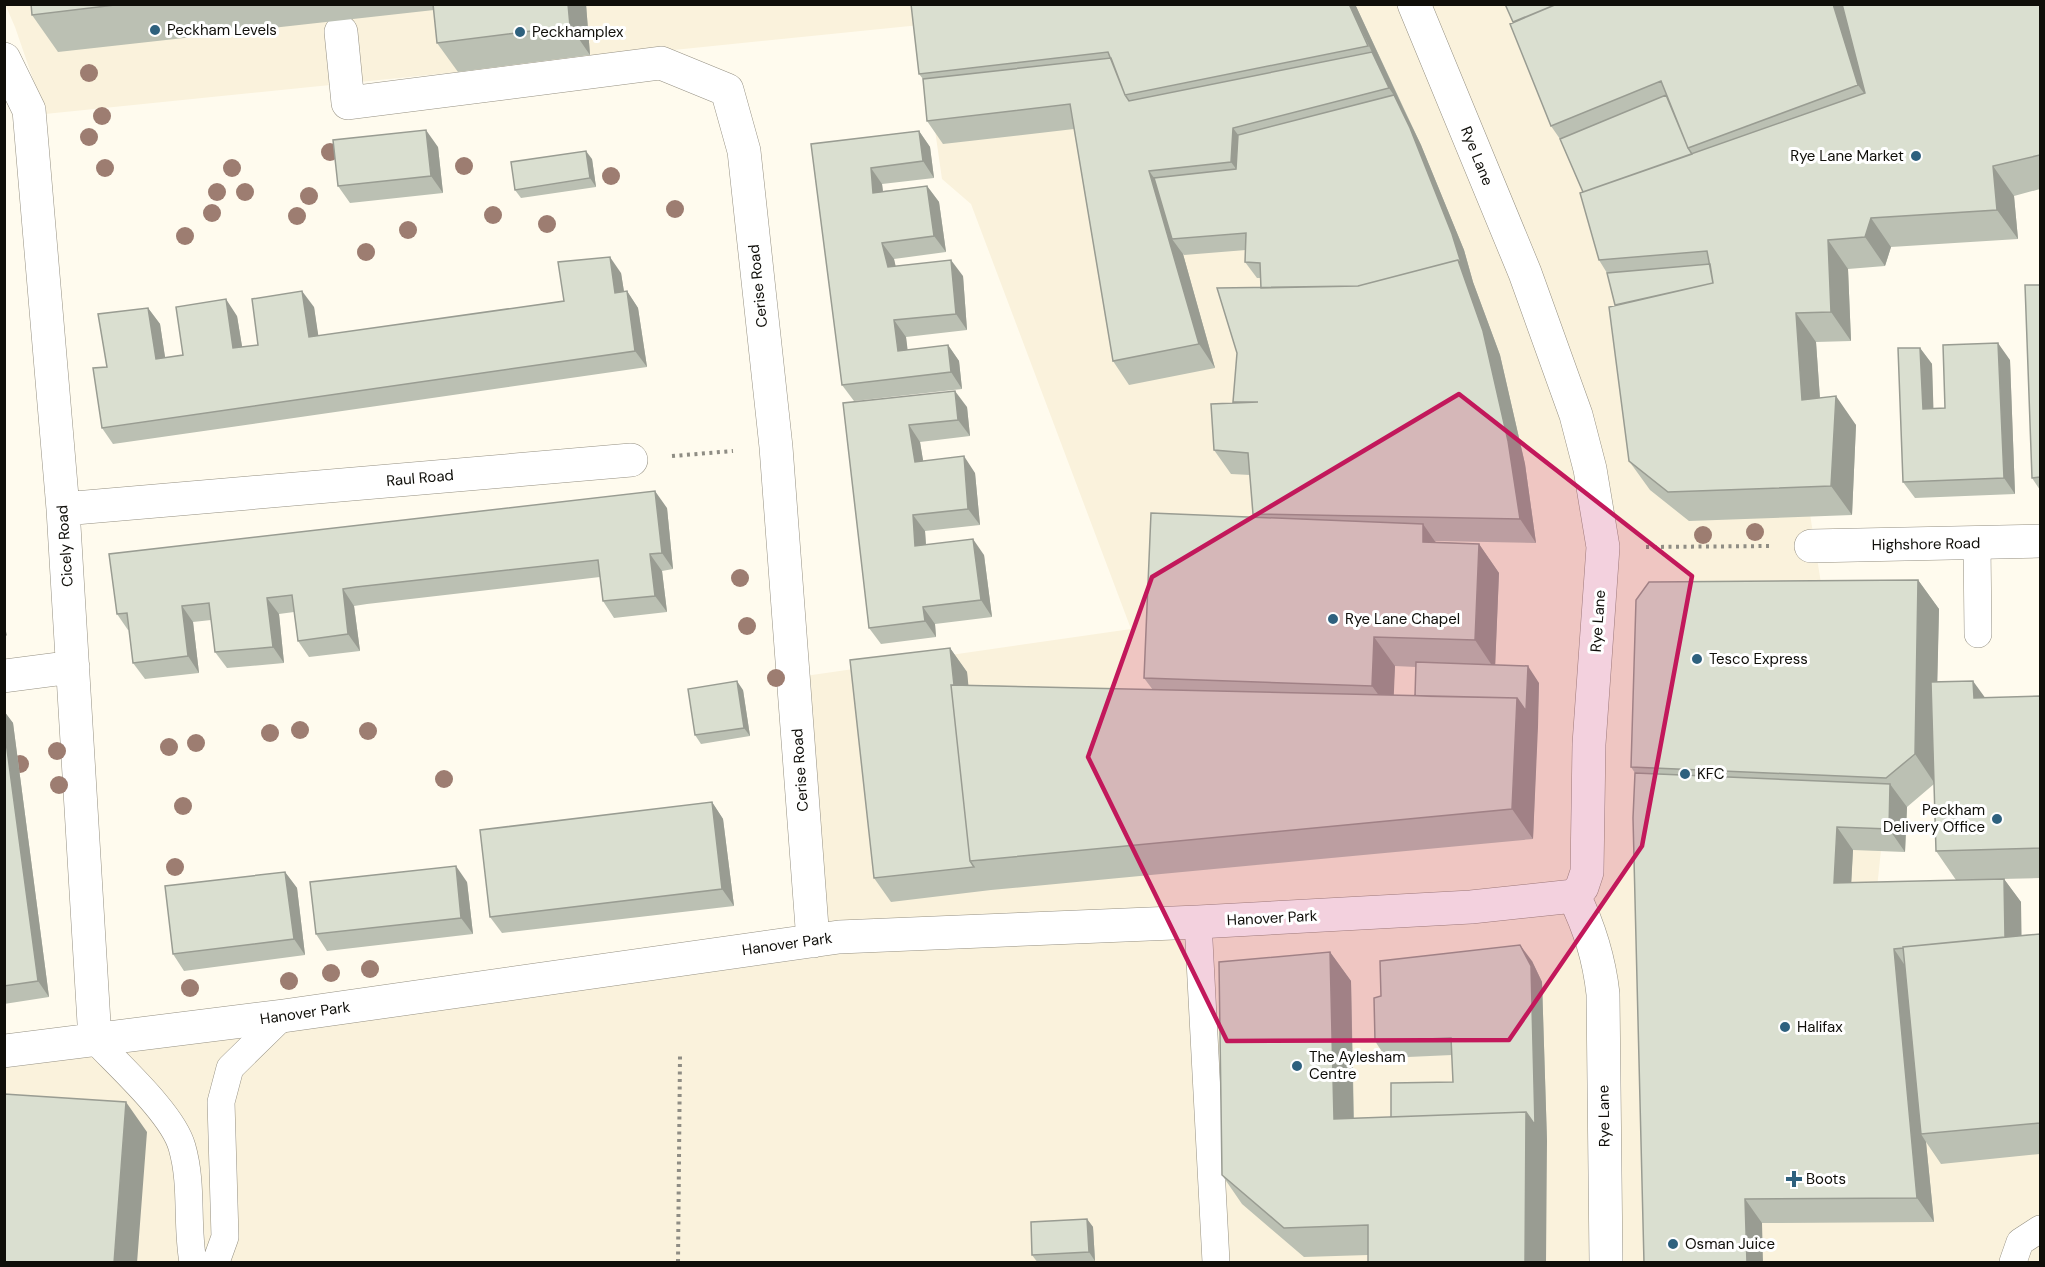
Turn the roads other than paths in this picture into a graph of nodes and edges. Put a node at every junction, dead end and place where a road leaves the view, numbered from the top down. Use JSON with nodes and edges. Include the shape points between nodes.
{"nodes":[{"id":1,"x":1414,"y":4,"type":"edge"},
{"id":2,"x":340,"y":32,"type":"dead end"},
{"id":3,"x":4,"y":59,"type":"edge"},
{"id":4,"x":631,"y":460,"type":"road end"},
{"id":5,"x":63,"y":509,"type":"junction"},
{"id":6,"x":2040,"y":541,"type":"edge"},
{"id":7,"x":1977,"y":543,"type":"junction"},
{"id":8,"x":1810,"y":546,"type":"road end"},
{"id":9,"x":1978,"y":634,"type":"dead end"},
{"id":10,"x":73,"y":667,"type":"junction"},
{"id":11,"x":4,"y":675,"type":"edge"},
{"id":12,"x":1574,"y":896,"type":"junction"},
{"id":13,"x":1198,"y":922,"type":"junction"},
{"id":14,"x":813,"y":941,"type":"junction"},
{"id":15,"x":283,"y":1016,"type":"junction"},
{"id":16,"x":94,"y":1040,"type":"junction"},
{"id":17,"x":4,"y":1051,"type":"edge"},
{"id":18,"x":2040,"y":1229,"type":"edge"},
{"id":19,"x":193,"y":1263,"type":"edge"},
{"id":20,"x":216,"y":1263,"type":"edge"},
{"id":21,"x":1216,"y":1263,"type":"edge"},
{"id":22,"x":1606,"y":1263,"type":"edge"},
{"id":23,"x":2013,"y":1263,"type":"edge"}],
"edges":[{"from":1,"to":12,"type":"street","name":"Rye Lane","via":[[1525,273],[1576,415],[1590,470],[1603,547],[1589,744],[1587,872]]},
{"from":2,"to":14,"type":"street","name":"Cerise Road","via":[[348,103],[661,63],[727,90],[744,151],[776,447]]},
{"from":3,"to":5,"type":"street","name":"Cicely Road","via":[[29,110]]},
{"from":4,"to":5,"type":"street","name":"Raul Road"},
{"from":5,"to":10,"type":"street","name":"Cicely Road"},
{"from":6,"to":7,"type":"street","name":"Highshore Road"},
{"from":7,"to":8,"type":"street","name":"Highshore Road"},
{"from":7,"to":9,"type":"lane"},
{"from":10,"to":11,"type":"street"},
{"from":10,"to":16,"type":"street","name":"Cicely Road"},
{"from":12,"to":13,"type":"street","name":"Hanover Park"},
{"from":12,"to":22,"type":"street","name":"Rye Lane","via":[[1590,930],[1603,994]]},
{"from":13,"to":14,"type":"street","name":"Hanover Park"},
{"from":13,"to":21,"type":"lane"},
{"from":14,"to":15,"type":"street","name":"Hanover Park"},
{"from":15,"to":16,"type":"street","name":"Hanover Park"},
{"from":15,"to":20,"type":"lane","via":[[230,1068],[221,1102],[225,1237]]},
{"from":16,"to":17,"type":"street","name":"Hanover Park"},
{"from":16,"to":19,"type":"lane","via":[[160,1109],[182,1145]]},
{"from":18,"to":23,"type":"lane","via":[[2020,1242]]}]}
